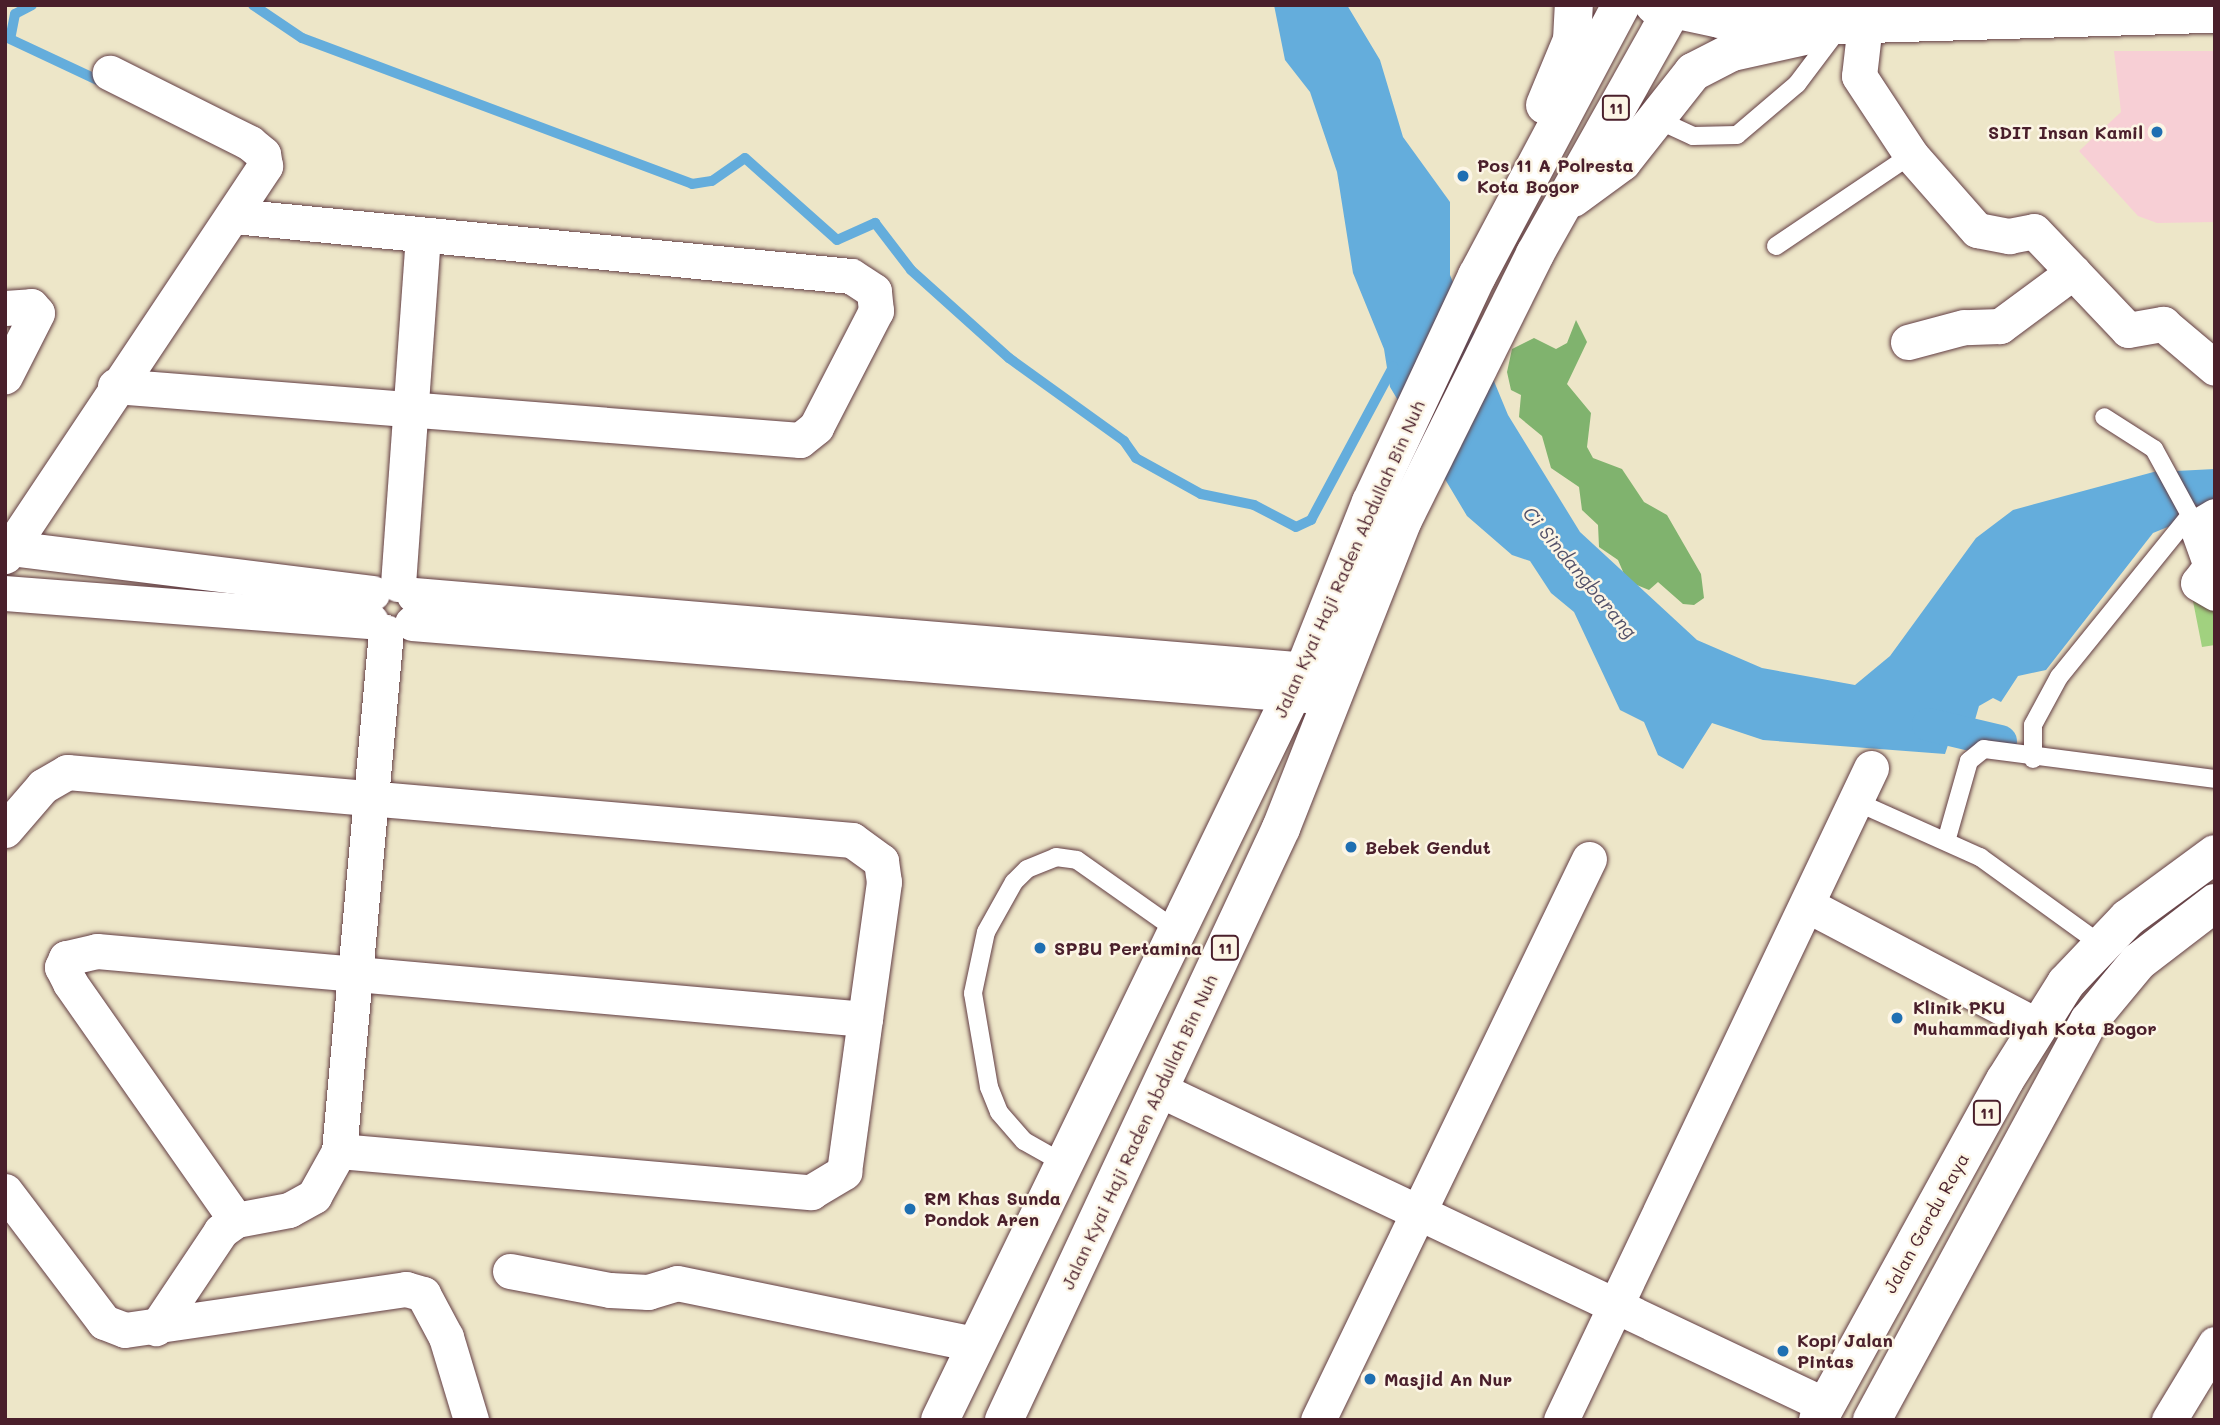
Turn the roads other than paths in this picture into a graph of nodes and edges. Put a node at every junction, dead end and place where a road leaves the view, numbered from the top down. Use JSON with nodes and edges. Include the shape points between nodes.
{"nodes":[{"id":1,"x":1574,"y":5,"type":"edge"},
{"id":2,"x":1621,"y":5,"type":"edge"},
{"id":3,"x":1667,"y":8,"type":"edge"},
{"id":4,"x":2109,"y":10,"type":"edge"},
{"id":5,"x":2215,"y":14,"type":"edge"},
{"id":6,"x":1848,"y":24,"type":"junction"},
{"id":7,"x":110,"y":73,"type":"dead end"},
{"id":8,"x":1652,"y":117,"type":"junction"},
{"id":9,"x":1910,"y":155,"type":"junction"},
{"id":10,"x":240,"y":177,"type":"dead end"},
{"id":11,"x":1563,"y":205,"type":"junction"},
{"id":12,"x":233,"y":216,"type":"junction"},
{"id":13,"x":1502,"y":229,"type":"junction"},
{"id":14,"x":424,"y":235,"type":"junction"},
{"id":15,"x":1776,"y":246,"type":"dead end"},
{"id":16,"x":2073,"y":272,"type":"junction"},
{"id":17,"x":5,"y":309,"type":"edge"},
{"id":18,"x":1908,"y":342,"type":"dead end"},
{"id":19,"x":2215,"y":368,"type":"edge"},
{"id":20,"x":5,"y":376,"type":"edge"},
{"id":21,"x":115,"y":386,"type":"junction"},
{"id":22,"x":411,"y":410,"type":"junction"},
{"id":23,"x":2104,"y":417,"type":"dead end"},
{"id":24,"x":1387,"y":511,"type":"junction"},
{"id":25,"x":2197,"y":519,"type":"edge"},
{"id":26,"x":7,"y":541,"type":"edge"},
{"id":27,"x":5,"y":593,"type":"edge"},
{"id":28,"x":2215,"y":593,"type":"edge"},
{"id":29,"x":392,"y":608,"type":"junction"},
{"id":30,"x":1299,"y":678,"type":"junction"},
{"id":31,"x":1340,"y":687,"type":"junction"},
{"id":32,"x":2033,"y":759,"type":"junction"},
{"id":33,"x":1871,"y":768,"type":"dead end"},
{"id":34,"x":2215,"y":779,"type":"edge"},
{"id":35,"x":371,"y":796,"type":"junction"},
{"id":36,"x":1859,"y":803,"type":"junction"},
{"id":37,"x":5,"y":830,"type":"edge"},
{"id":38,"x":1947,"y":838,"type":"junction"},
{"id":39,"x":2215,"y":854,"type":"edge"},
{"id":40,"x":1589,"y":859,"type":"dead end"},
{"id":41,"x":2215,"y":903,"type":"edge"},
{"id":42,"x":1809,"y":906,"type":"junction"},
{"id":43,"x":1179,"y":932,"type":"junction"},
{"id":44,"x":2101,"y":944,"type":"junction"},
{"id":45,"x":355,"y":977,"type":"junction"},
{"id":46,"x":865,"y":1019,"type":"junction"},
{"id":47,"x":2038,"y":1026,"type":"junction"},
{"id":48,"x":2005,"y":1080,"type":"junction"},
{"id":49,"x":1158,"y":1089,"type":"junction"},
{"id":50,"x":2042,"y":1099,"type":"junction"},
{"id":51,"x":339,"y":1151,"type":"junction"},
{"id":52,"x":1063,"y":1163,"type":"junction"},
{"id":53,"x":5,"y":1191,"type":"edge"},
{"id":54,"x":1421,"y":1215,"type":"junction"},
{"id":55,"x":236,"y":1220,"type":"junction"},
{"id":56,"x":208,"y":1252,"type":"junction"},
{"id":57,"x":510,"y":1271,"type":"dead end"},
{"id":58,"x":1615,"y":1304,"type":"junction"},
{"id":59,"x":224,"y":1318,"type":"junction"},
{"id":60,"x":156,"y":1328,"type":"junction"},
{"id":61,"x":2215,"y":1344,"type":"edge"},
{"id":62,"x":975,"y":1345,"type":"junction"},
{"id":63,"x":1822,"y":1412,"type":"edge"},
{"id":64,"x":2175,"y":1417,"type":"edge"},
{"id":65,"x":471,"y":1420,"type":"edge"},
{"id":66,"x":940,"y":1420,"type":"edge"},
{"id":67,"x":1004,"y":1420,"type":"edge"},
{"id":68,"x":1318,"y":1420,"type":"edge"},
{"id":69,"x":1561,"y":1420,"type":"edge"},
{"id":70,"x":1872,"y":1420,"type":"edge"}],
"edges":[{"from":1,"to":13,"type":"highway","via":[[1572,40],[1527,147]]},
{"from":2,"to":13,"type":"highway","name":"Jalan Kyai Haji Raden Abdullah Bin Nuh","number":"11"},
{"from":3,"to":6,"type":"highway","number":"11"},
{"from":3,"to":11,"type":"highway","name":"Jalan Kyai Haji Raden Abdullah Bin Nuh","number":"11"},
{"from":4,"to":5,"type":"highway","number":"11"},
{"from":4,"to":6,"type":"highway","number":"11"},
{"from":6,"to":8,"type":"highway","via":[[1710,62],[1680,83]]},
{"from":6,"to":8,"type":"lane","via":[[1797,84],[1737,135],[1693,136]]},
{"from":6,"to":9,"type":"street","via":[[1859,76]]},
{"from":7,"to":12,"type":"street","via":[[263,154],[265,166]]},
{"from":8,"to":11,"type":"highway","via":[[1622,162]]},
{"from":9,"to":15,"type":"lane"},
{"from":9,"to":16,"type":"street","via":[[1977,230],[2009,236],[2034,231]]},
{"from":10,"to":26,"type":"street"},
{"from":11,"to":24,"type":"highway","name":"Jalan Kyai Haji Raden Abdullah Bin Nuh","number":"11","via":[[1430,469]]},
{"from":12,"to":14,"type":"street"},
{"from":12,"to":21,"type":"street"},
{"from":13,"to":24,"type":"highway","name":"Jalan Kyai Haji Raden Abdullah Bin Nuh","number":"11","via":[[1402,432]]},
{"from":14,"to":22,"type":"street"},
{"from":14,"to":22,"type":"street","via":[[850,276],[866,281],[877,298],[816,427],[800,440]]},
{"from":16,"to":18,"type":"street","via":[[2000,327],[1964,327]]},
{"from":16,"to":19,"type":"street","via":[[2128,330],[2163,324]]},
{"from":17,"to":20,"type":"street","via":[[31,306],[37,313]]},
{"from":21,"to":22,"type":"street"},
{"from":21,"to":26,"type":"street"},
{"from":22,"to":29,"type":"street"},
{"from":23,"to":25,"type":"lane","via":[[2142,437]]},
{"from":24,"to":30,"type":"highway","name":"Jalan Kyai Haji Raden Abdullah Bin Nuh","number":"11"},
{"from":24,"to":31,"type":"highway","name":"Jalan Kyai Haji Raden Abdullah Bin Nuh","number":"11"},
{"from":25,"to":28,"type":"street","via":[[2211,566],[2198,583]]},
{"from":25,"to":32,"type":"lane","via":[[2059,677],[2033,725]]},
{"from":26,"to":29,"type":"street"},
{"from":27,"to":29,"type":"street"},
{"from":29,"to":30,"type":"street"},
{"from":29,"to":35,"type":"street"},
{"from":30,"to":31,"type":"street"},
{"from":30,"to":43,"type":"highway","name":"Jalan Kyai Haji Raden Abdullah Bin Nuh","number":"11"},
{"from":31,"to":49,"type":"highway","name":"Jalan Kyai Haji Raden Abdullah Bin Nuh","number":"11"},
{"from":32,"to":34,"type":"lane"},
{"from":32,"to":38,"type":"lane","via":[[1991,747],[1976,753],[1961,780]]},
{"from":33,"to":36,"type":"street"},
{"from":35,"to":37,"type":"street","via":[[67,772],[43,786]]},
{"from":35,"to":45,"type":"street"},
{"from":35,"to":46,"type":"street","via":[[869,846],[881,861],[884,882]]},
{"from":36,"to":38,"type":"lane"},
{"from":36,"to":42,"type":"street"},
{"from":38,"to":44,"type":"lane"},
{"from":39,"to":44,"type":"highway","name":"Jalan Gardu Raya","number":"11"},
{"from":40,"to":54,"type":"street"},
{"from":41,"to":50,"type":"highway","number":"11","via":[[2138,962],[2089,1021]]},
{"from":42,"to":47,"type":"street"},
{"from":42,"to":58,"type":"street"},
{"from":43,"to":52,"type":"highway","name":"Jalan Kyai Haji Raden Abdullah Bin Nuh","number":"11"},
{"from":43,"to":52,"type":"lane","via":[[1077,860],[1056,857],[1014,882],[986,932],[973,993],[989,1087],[999,1112],[1024,1141]]},
{"from":44,"to":47,"type":"highway","name":"Jalan Gardu Raya","number":"11"},
{"from":45,"to":46,"type":"street"},
{"from":45,"to":51,"type":"street"},
{"from":45,"to":55,"type":"street","via":[[97,951],[66,958],[62,967],[70,983]]},
{"from":46,"to":51,"type":"street","via":[[844,1172],[811,1192]]},
{"from":47,"to":48,"type":"highway","name":"Jalan Gardu Raya","number":"11"},
{"from":48,"to":50,"type":"highway"},
{"from":48,"to":63,"type":"highway","name":"Jalan Gardu Raya","number":"11"},
{"from":49,"to":54,"type":"street"},
{"from":49,"to":67,"type":"highway","name":"Jalan Kyai Haji Raden Abdullah Bin Nuh","number":"11"},
{"from":50,"to":70,"type":"highway","number":"11"},
{"from":51,"to":55,"type":"street","via":[[314,1196],[289,1210]]},
{"from":52,"to":62,"type":"highway","name":"Jalan Kyai Haji Raden Abdullah Bin Nuh","number":"11"},
{"from":53,"to":60,"type":"street","via":[[104,1322],[139,1332]]},
{"from":54,"to":58,"type":"street"},
{"from":54,"to":68,"type":"street"},
{"from":55,"to":56,"type":"street"},
{"from":56,"to":59,"type":"street"},
{"from":56,"to":60,"type":"street"},
{"from":57,"to":62,"type":"street","via":[[610,1290],[648,1292],[677,1283]]},
{"from":58,"to":63,"type":"street"},
{"from":58,"to":69,"type":"street"},
{"from":59,"to":60,"type":"street"},
{"from":59,"to":65,"type":"street","via":[[406,1289],[423,1294],[446,1337]]},
{"from":61,"to":64,"type":"street"},
{"from":62,"to":66,"type":"highway","name":"Jalan Kyai Haji Raden Abdullah Bin Nuh","number":"11"}]}
